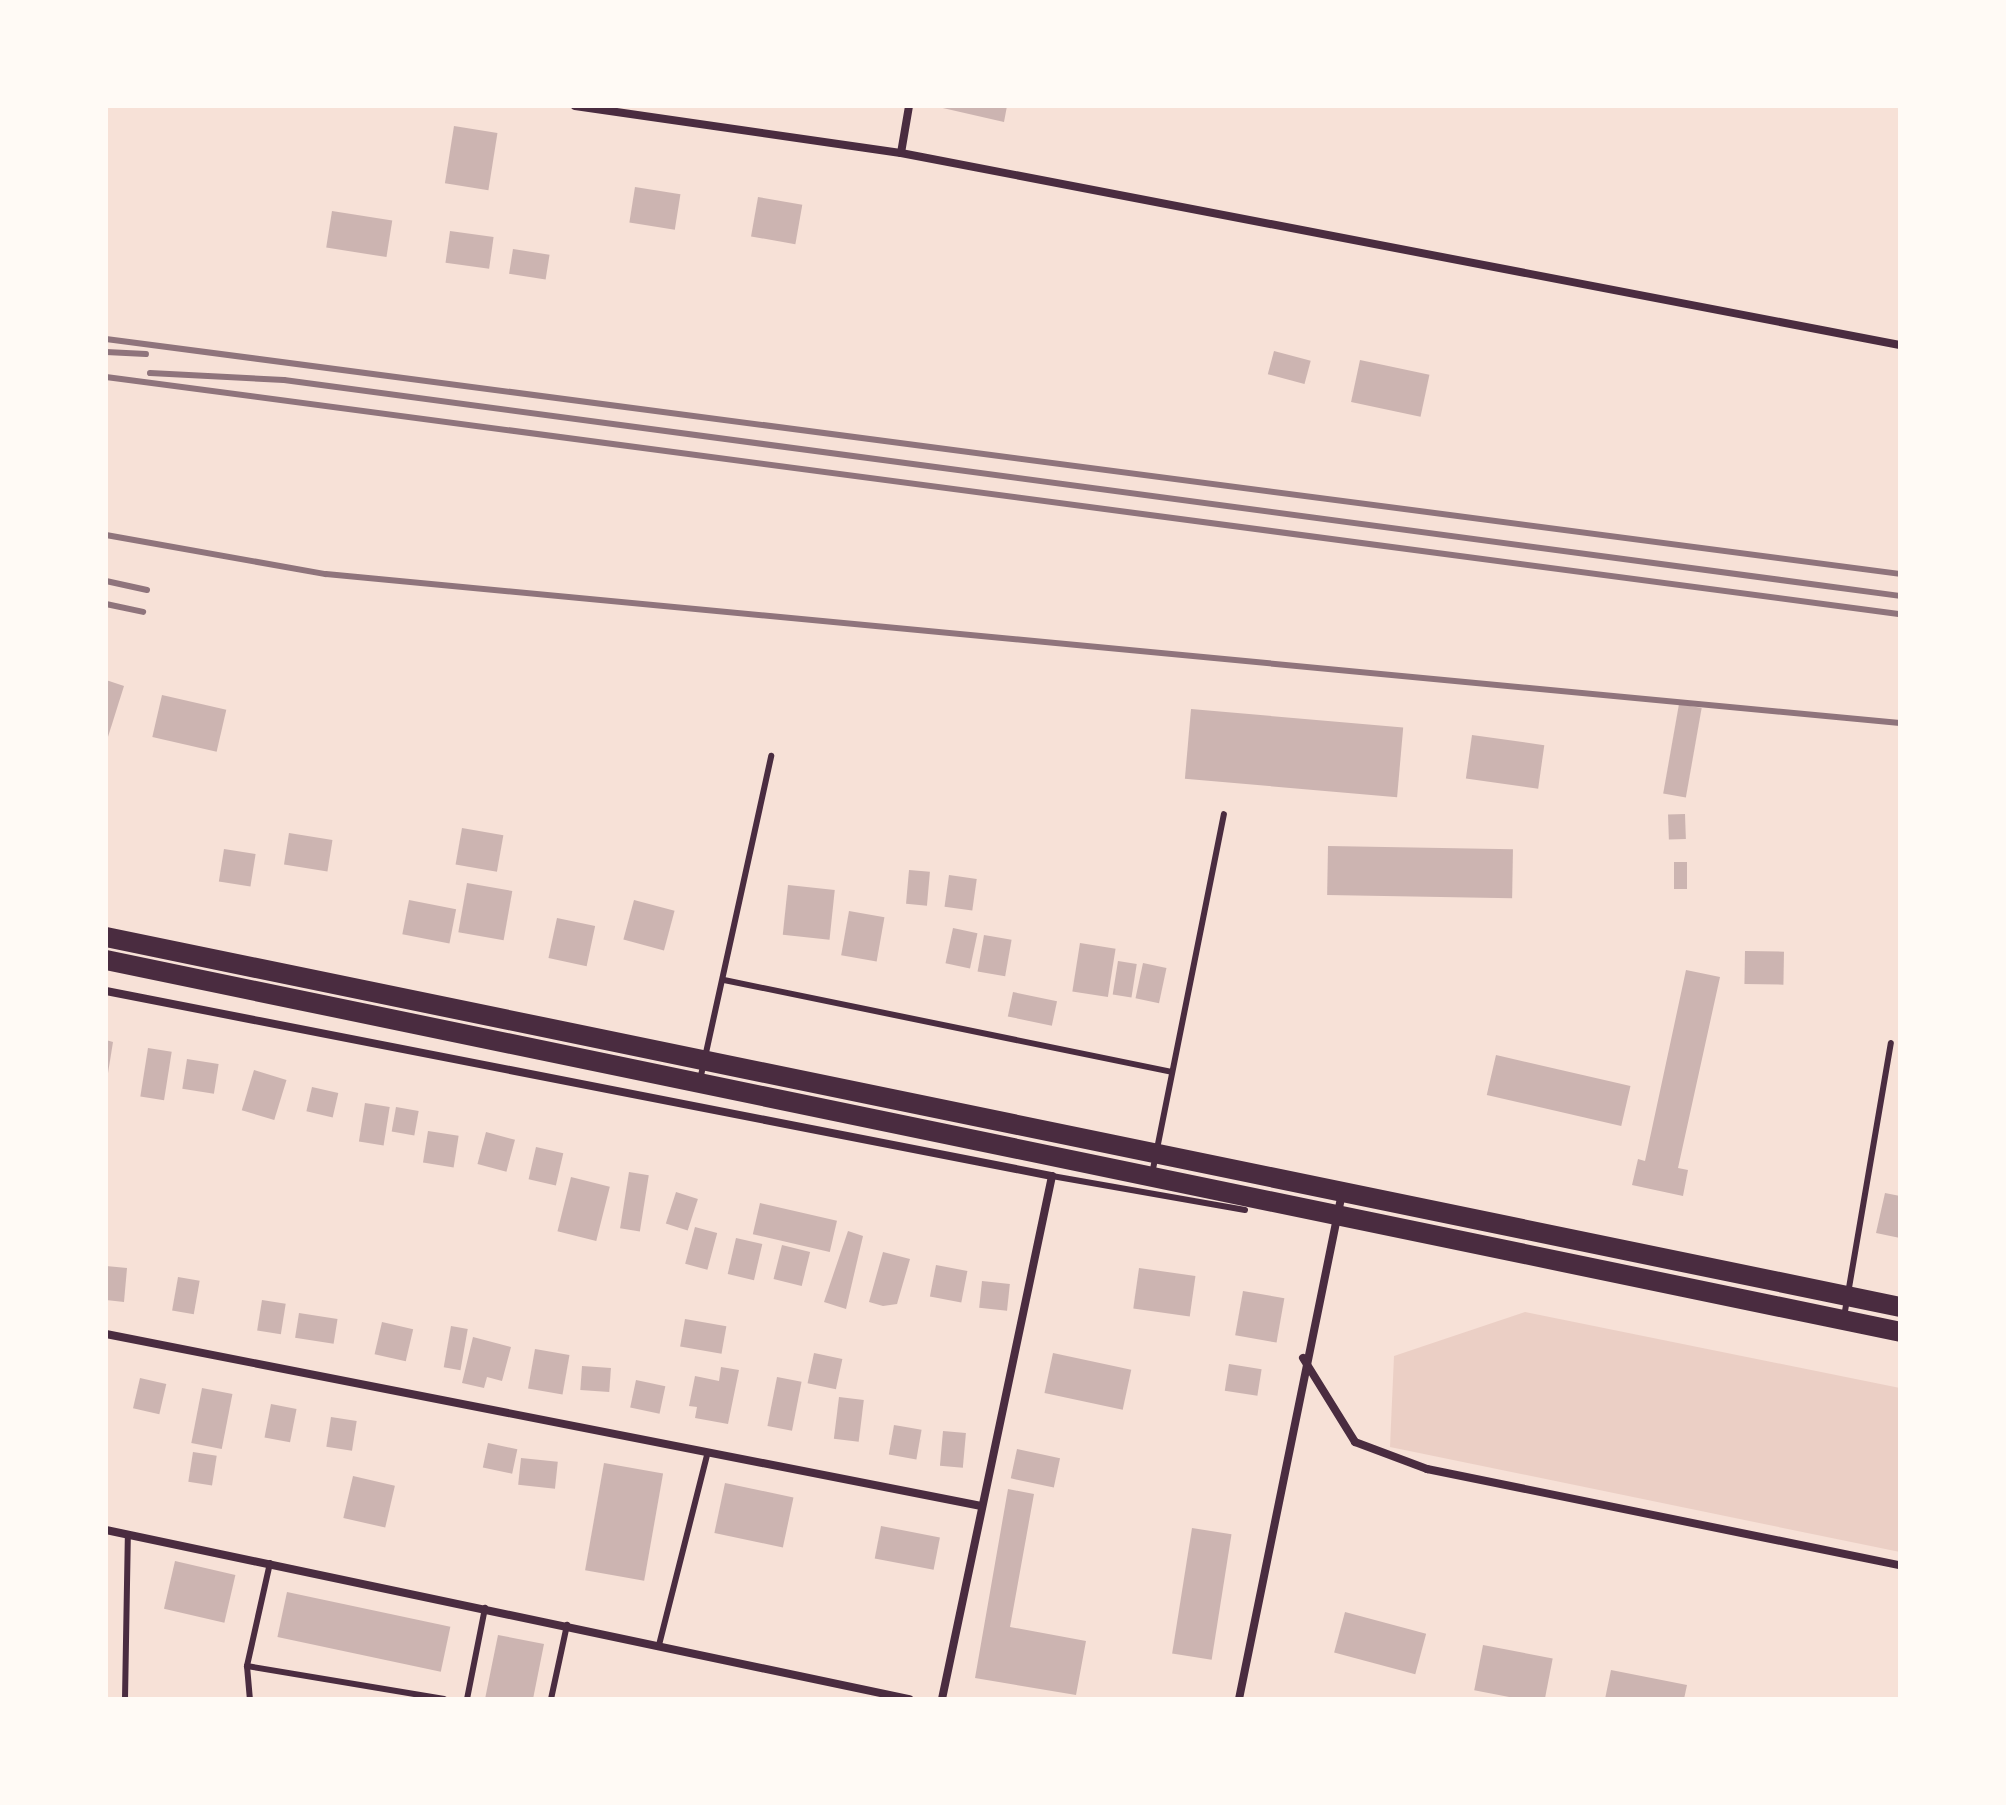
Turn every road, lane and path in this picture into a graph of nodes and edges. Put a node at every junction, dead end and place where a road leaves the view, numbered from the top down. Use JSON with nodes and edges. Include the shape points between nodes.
{"nodes":[{"id":1,"x":575,"y":106,"type":"edge"},
{"id":2,"x":909,"y":106,"type":"edge"},
{"id":3,"x":901,"y":153,"type":"junction"},
{"id":4,"x":1900,"y":345,"type":"edge"},
{"id":5,"x":771,"y":756,"type":"dead end"},
{"id":6,"x":1224,"y":814,"type":"dead end"},
{"id":7,"x":106,"y":937,"type":"edge"},
{"id":8,"x":106,"y":960,"type":"edge"},
{"id":9,"x":724,"y":980,"type":"junction"},
{"id":10,"x":106,"y":991,"type":"edge"},
{"id":11,"x":1891,"y":1043,"type":"dead end"},
{"id":12,"x":704,"y":1061,"type":"junction"},
{"id":13,"x":1172,"y":1072,"type":"junction"},
{"id":14,"x":699,"y":1083,"type":"junction"},
{"id":15,"x":1156,"y":1155,"type":"junction"},
{"id":16,"x":1052,"y":1176,"type":"junction"},
{"id":17,"x":1151,"y":1178,"type":"junction"},
{"id":18,"x":1342,"y":1192,"type":"junction"},
{"id":19,"x":1245,"y":1210,"type":"dead end"},
{"id":20,"x":1336,"y":1218,"type":"junction"},
{"id":21,"x":1847,"y":1296,"type":"junction"},
{"id":22,"x":1900,"y":1307,"type":"edge"},
{"id":23,"x":1843,"y":1321,"type":"junction"},
{"id":24,"x":1900,"y":1332,"type":"edge"},
{"id":25,"x":106,"y":1334,"type":"edge"},
{"id":26,"x":1303,"y":1358,"type":"junction"},
{"id":27,"x":708,"y":1452,"type":"junction"},
{"id":28,"x":981,"y":1506,"type":"junction"},
{"id":29,"x":106,"y":1530,"type":"edge"},
{"id":30,"x":128,"y":1534,"type":"junction"},
{"id":31,"x":270,"y":1563,"type":"junction"},
{"id":32,"x":1900,"y":1565,"type":"edge"},
{"id":33,"x":485,"y":1607,"type":"junction"},
{"id":34,"x":567,"y":1625,"type":"junction"},
{"id":35,"x":659,"y":1645,"type":"junction"},
{"id":36,"x":247,"y":1666,"type":"junction"},
{"id":37,"x":125,"y":1699,"type":"edge"},
{"id":38,"x":250,"y":1699,"type":"edge"},
{"id":39,"x":444,"y":1699,"type":"edge"},
{"id":40,"x":467,"y":1699,"type":"edge"},
{"id":41,"x":551,"y":1699,"type":"edge"},
{"id":42,"x":909,"y":1699,"type":"edge"},
{"id":43,"x":942,"y":1699,"type":"edge"},
{"id":44,"x":1239,"y":1699,"type":"edge"}],
"edges":[{"from":1,"to":3,"type":"street"},
{"from":2,"to":3,"type":"street"},
{"from":3,"to":4,"type":"street"},
{"from":5,"to":9,"type":"lane"},
{"from":6,"to":13,"type":"lane"},
{"from":7,"to":12,"type":"main road"},
{"from":8,"to":14,"type":"main road"},
{"from":9,"to":12,"type":"lane"},
{"from":9,"to":13,"type":"lane"},
{"from":10,"to":16,"type":"street"},
{"from":11,"to":21,"type":"lane"},
{"from":12,"to":14,"type":"lane"},
{"from":12,"to":15,"type":"main road"},
{"from":13,"to":15,"type":"lane"},
{"from":14,"to":17,"type":"main road"},
{"from":15,"to":17,"type":"lane"},
{"from":15,"to":18,"type":"main road"},
{"from":16,"to":19,"type":"lane"},
{"from":16,"to":28,"type":"street"},
{"from":17,"to":20,"type":"main road"},
{"from":18,"to":20,"type":"street"},
{"from":18,"to":21,"type":"main road"},
{"from":20,"to":23,"type":"main road"},
{"from":20,"to":26,"type":"street"},
{"from":21,"to":22,"type":"main road"},
{"from":21,"to":23,"type":"lane"},
{"from":23,"to":24,"type":"main road"},
{"from":25,"to":27,"type":"street"},
{"from":26,"to":32,"type":"street","via":[[1355,1442],[1427,1469]]},
{"from":26,"to":44,"type":"street"},
{"from":27,"to":28,"type":"street"},
{"from":27,"to":35,"type":"lane"},
{"from":28,"to":43,"type":"street"},
{"from":29,"to":30,"type":"street"},
{"from":30,"to":31,"type":"street"},
{"from":30,"to":37,"type":"lane"},
{"from":31,"to":33,"type":"street"},
{"from":31,"to":36,"type":"lane"},
{"from":33,"to":34,"type":"street"},
{"from":33,"to":40,"type":"lane"},
{"from":34,"to":35,"type":"street"},
{"from":34,"to":41,"type":"lane"},
{"from":35,"to":42,"type":"street"},
{"from":36,"to":38,"type":"lane"},
{"from":36,"to":39,"type":"lane"}]}
